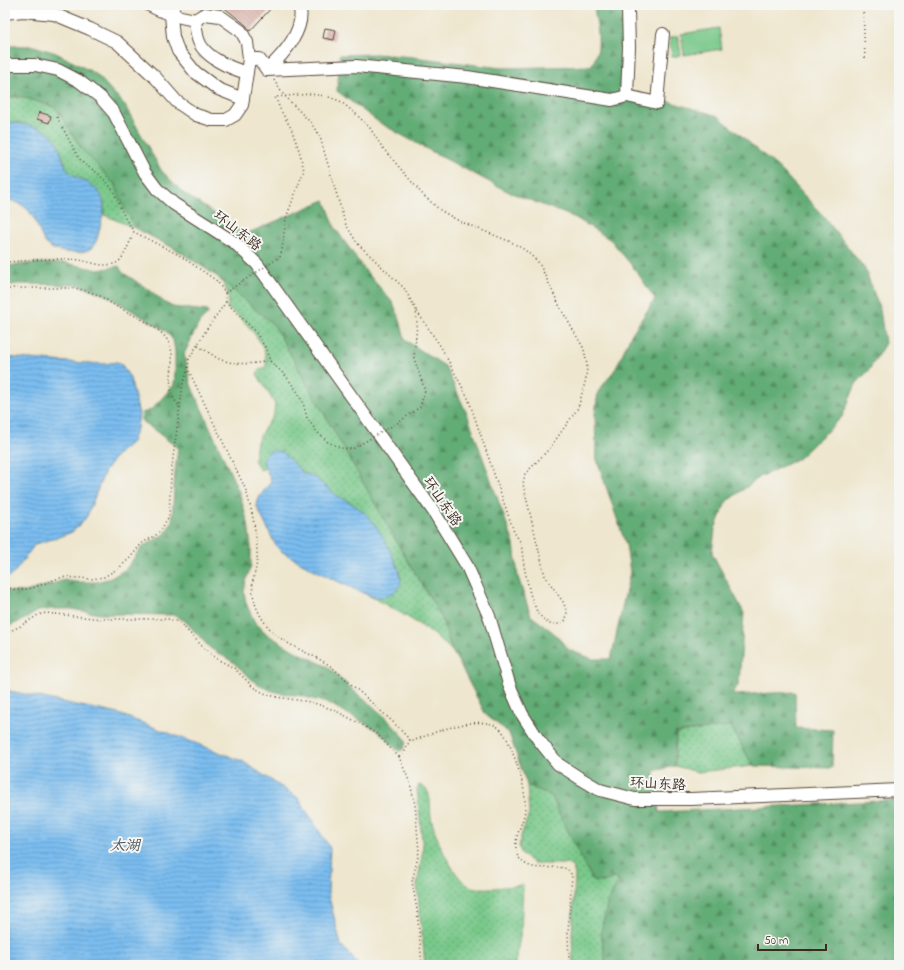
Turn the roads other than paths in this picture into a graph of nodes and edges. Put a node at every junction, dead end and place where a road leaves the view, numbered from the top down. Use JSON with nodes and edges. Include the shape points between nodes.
{"nodes":[{"id":1,"x":149,"y":5,"type":"edge"},
{"id":2,"x":203,"y":5,"type":"edge"},
{"id":3,"x":299,"y":5,"type":"edge"},
{"id":4,"x":629,"y":5,"type":"edge"},
{"id":5,"x":173,"y":10,"type":"edge"},
{"id":6,"x":5,"y":13,"type":"edge"},
{"id":7,"x":214,"y":15,"type":"junction"},
{"id":8,"x":195,"y":20,"type":"junction"},
{"id":9,"x":663,"y":34,"type":"dead end"},
{"id":10,"x":249,"y":59,"type":"junction"},
{"id":11,"x":5,"y":65,"type":"edge"},
{"id":12,"x":267,"y":70,"type":"junction"},
{"id":13,"x":247,"y":73,"type":"junction"},
{"id":14,"x":626,"y":96,"type":"junction"},
{"id":15,"x":243,"y":99,"type":"junction"},
{"id":16,"x":899,"y":790,"type":"edge"}],
"edges":[{"from":1,"to":5,"type":"street","via":[[160,11]]},
{"from":2,"to":7,"type":"street"},
{"from":3,"to":12,"type":"street","via":[[299,24],[292,43]]},
{"from":4,"to":14,"type":"street"},
{"from":5,"to":8,"type":"street"},
{"from":5,"to":15,"type":"street","via":[[173,37],[178,51],[195,72],[218,89]]},
{"from":6,"to":15,"type":"street","via":[[23,11],[54,14],[117,42],[156,78],[177,102],[196,115],[212,120],[226,120],[235,115]]},
{"from":7,"to":8,"type":"street","via":[[205,14]]},
{"from":7,"to":10,"type":"street","via":[[220,16],[241,31],[247,42]]},
{"from":8,"to":13,"type":"street","via":[[198,40],[205,51],[219,62]]},
{"from":9,"to":14,"type":"street","via":[[657,103]]},
{"from":10,"to":12,"type":"street","via":[[259,59]]},
{"from":10,"to":13,"type":"street"},
{"from":11,"to":16,"type":"street","name":"环山东路","via":[[35,65],[58,70],[79,81],[100,97],[114,112],[145,174],[157,189],[174,204],[235,243],[257,264],[434,512],[467,566],[489,616],[510,687],[522,714],[558,764],[600,790],[635,799],[692,800]]},
{"from":12,"to":14,"type":"street","via":[[356,66],[467,77],[612,100]]},
{"from":13,"to":15,"type":"street"}]}
